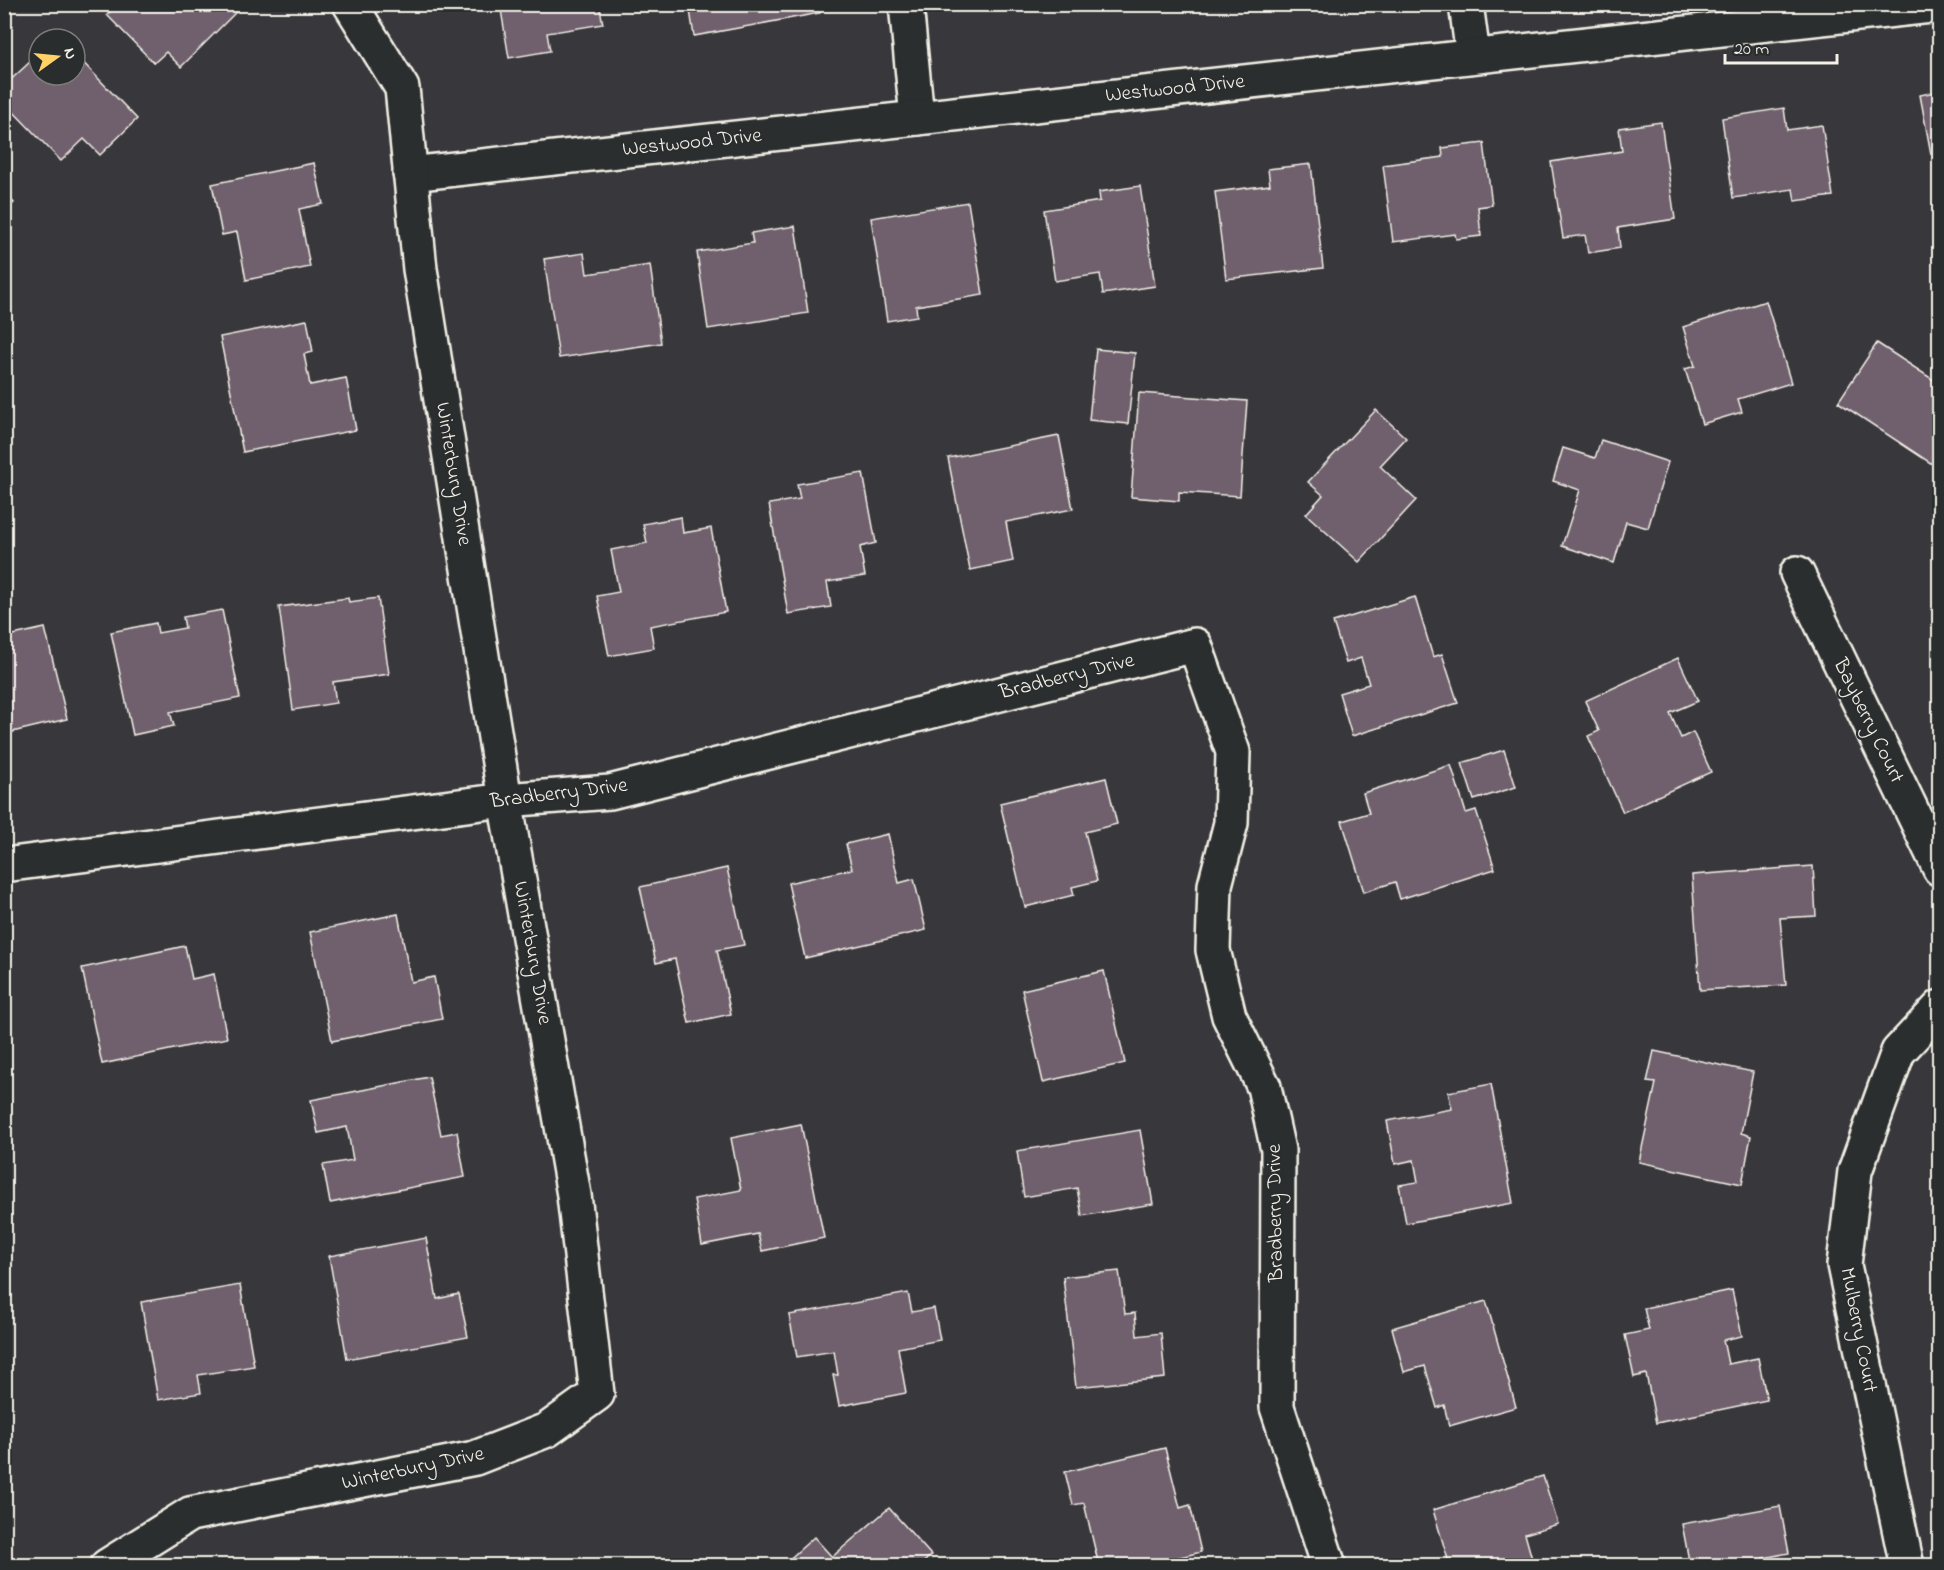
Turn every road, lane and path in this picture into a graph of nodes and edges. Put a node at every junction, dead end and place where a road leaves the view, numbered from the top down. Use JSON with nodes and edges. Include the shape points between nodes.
{"nodes":[{"id":1,"x":350,"y":4,"type":"edge"},
{"id":2,"x":906,"y":4,"type":"edge"},
{"id":3,"x":1466,"y":4,"type":"edge"},
{"id":4,"x":1940,"y":5,"type":"edge"},
{"id":5,"x":1473,"y":56,"type":"junction"},
{"id":6,"x":917,"y":118,"type":"junction"},
{"id":7,"x":410,"y":174,"type":"junction"},
{"id":8,"x":1797,"y":573,"type":"dead end"},
{"id":9,"x":505,"y":800,"type":"junction"},
{"id":10,"x":4,"y":865,"type":"edge"},
{"id":11,"x":1940,"y":869,"type":"edge"},
{"id":12,"x":1940,"y":1007,"type":"edge"},
{"id":13,"x":107,"y":1566,"type":"edge"},
{"id":14,"x":1329,"y":1566,"type":"edge"},
{"id":15,"x":1907,"y":1566,"type":"edge"}],
"edges":[{"from":1,"to":7,"type":"street","name":"Winterbury Drive","via":[[402,88]]},
{"from":2,"to":6,"type":"street"},
{"from":3,"to":5,"type":"street"},
{"from":4,"to":5,"type":"street","name":"Westwood Drive"},
{"from":5,"to":6,"type":"street","name":"Westwood Drive"},
{"from":6,"to":7,"type":"street","name":"Westwood Drive"},
{"from":7,"to":9,"type":"street","name":"Winterbury Drive","via":[[420,269]]},
{"from":8,"to":11,"type":"street","name":"Bayberry Court"},
{"from":9,"to":10,"type":"street","name":"Bradberry Drive"},
{"from":9,"to":13,"type":"street","name":"Winterbury Drive","via":[[574,1195],[597,1394],[547,1430],[475,1458],[190,1514]]},
{"from":9,"to":14,"type":"street","name":"Bradberry Drive","via":[[610,792],[1195,645],[1233,752],[1231,823],[1215,885],[1213,950],[1229,1016],[1264,1087],[1278,1150],[1277,1407]]},
{"from":12,"to":15,"type":"street","name":"Mulberry Court","via":[[1898,1052],[1855,1171],[1844,1265]]}]}
